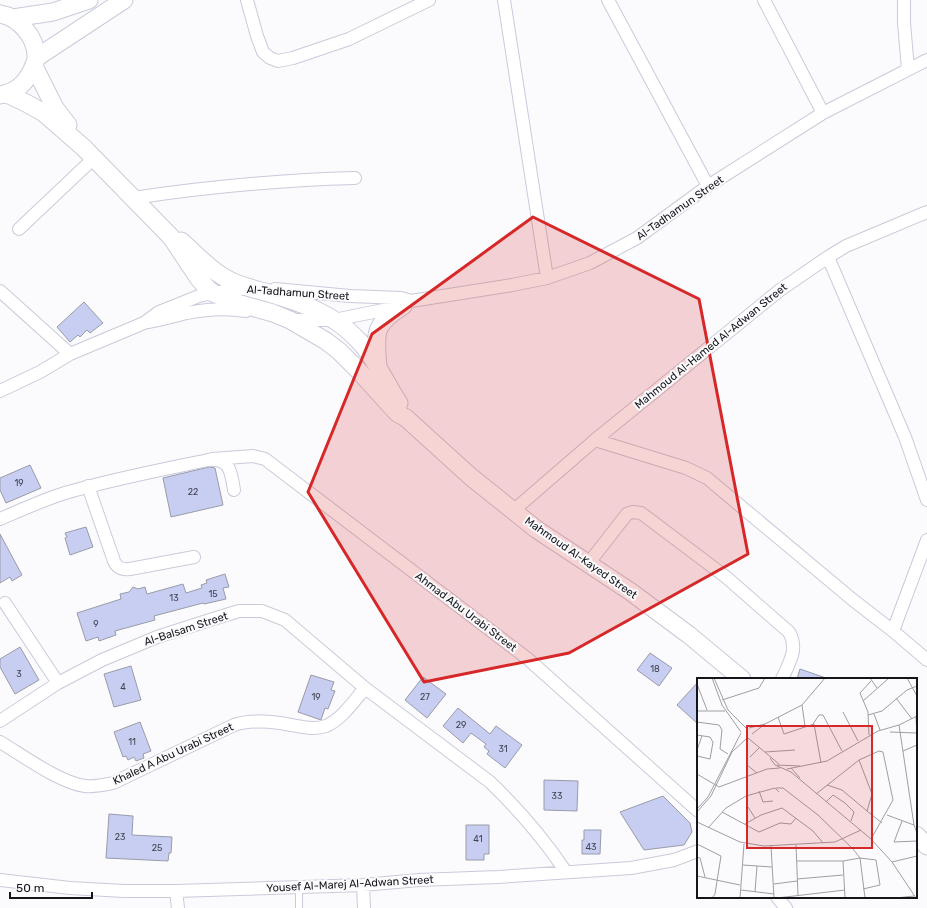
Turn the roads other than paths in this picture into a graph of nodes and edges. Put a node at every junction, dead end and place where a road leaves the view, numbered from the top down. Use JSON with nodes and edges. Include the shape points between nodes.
{"nodes":[{"id":1,"x":89,"y":0,"type":"edge"},
{"id":2,"x":124,"y":0,"type":"edge"},
{"id":3,"x":247,"y":0,"type":"edge"},
{"id":4,"x":429,"y":0,"type":"edge"},
{"id":5,"x":504,"y":0,"type":"edge"},
{"id":6,"x":608,"y":0,"type":"edge"},
{"id":7,"x":764,"y":0,"type":"edge"},
{"id":8,"x":904,"y":0,"type":"edge"},
{"id":9,"x":6,"y":16,"type":"edge"},
{"id":10,"x":927,"y":60,"type":"edge"},
{"id":11,"x":35,"y":62,"type":"junction"},
{"id":12,"x":908,"y":69,"type":"junction"},
{"id":13,"x":3,"y":95,"type":"edge"},
{"id":14,"x":823,"y":113,"type":"junction"},
{"id":15,"x":89,"y":153,"type":"junction"},
{"id":16,"x":356,"y":178,"type":"dead end"},
{"id":17,"x":708,"y":186,"type":"junction"},
{"id":18,"x":133,"y":198,"type":"junction"},
{"id":19,"x":927,"y":212,"type":"edge"},
{"id":20,"x":19,"y":229,"type":"dead end"},
{"id":21,"x":172,"y":237,"type":"junction"},
{"id":22,"x":828,"y":257,"type":"junction"},
{"id":23,"x":547,"y":278,"type":"junction"},
{"id":24,"x":248,"y":288,"type":"junction"},
{"id":25,"x":0,"y":291,"type":"edge"},
{"id":26,"x":213,"y":293,"type":"junction"},
{"id":27,"x":407,"y":303,"type":"junction"},
{"id":28,"x":290,"y":320,"type":"junction"},
{"id":29,"x":334,"y":320,"type":"junction"},
{"id":30,"x":144,"y":323,"type":"junction"},
{"id":31,"x":70,"y":354,"type":"junction"},
{"id":32,"x":379,"y":371,"type":"junction"},
{"id":33,"x":0,"y":391,"type":"edge"},
{"id":34,"x":406,"y":418,"type":"junction"},
{"id":35,"x":595,"y":440,"type":"junction"},
{"id":36,"x":212,"y":459,"type":"junction"},
{"id":37,"x":88,"y":486,"type":"junction"},
{"id":38,"x":234,"y":490,"type":"dead end"},
{"id":39,"x":927,"y":500,"type":"edge"},
{"id":40,"x":514,"y":510,"type":"junction"},
{"id":41,"x":0,"y":519,"type":"edge"},
{"id":42,"x":927,"y":540,"type":"edge"},
{"id":43,"x":194,"y":557,"type":"dead end"},
{"id":44,"x":588,"y":564,"type":"junction"},
{"id":45,"x":5,"y":603,"type":"dead end"},
{"id":46,"x":893,"y":631,"type":"junction"},
{"id":47,"x":927,"y":660,"type":"edge"},
{"id":48,"x":741,"y":678,"type":"edge"},
{"id":49,"x":782,"y":678,"type":"edge"},
{"id":50,"x":58,"y":683,"type":"junction"},
{"id":51,"x":365,"y":688,"type":"junction"},
{"id":52,"x":0,"y":721,"type":"edge"},
{"id":53,"x":0,"y":742,"type":"edge"},
{"id":54,"x":697,"y":810,"type":"edge"},
{"id":55,"x":697,"y":851,"type":"edge"},
{"id":56,"x":566,"y":872,"type":"junction"},
{"id":57,"x":0,"y":880,"type":"edge"},
{"id":58,"x":363,"y":885,"type":"junction"},
{"id":59,"x":299,"y":886,"type":"junction"},
{"id":60,"x":176,"y":891,"type":"junction"},
{"id":61,"x":778,"y":898,"type":"edge"},
{"id":62,"x":178,"y":908,"type":"edge"},
{"id":63,"x":299,"y":908,"type":"edge"},
{"id":64,"x":364,"y":908,"type":"edge"},
{"id":65,"x":786,"y":908,"type":"edge"}],
"edges":[{"from":1,"to":9,"type":"street","via":[[54,12]]},
{"from":2,"to":11,"type":"street"},
{"from":3,"to":4,"type":"street","via":[[263,52],[278,61],[349,39]]},
{"from":5,"to":23,"type":"street"},
{"from":6,"to":17,"type":"street"},
{"from":7,"to":14,"type":"street"},
{"from":8,"to":12,"type":"street"},
{"from":9,"to":11,"type":"street","name":"Mahmoud Al-Kayed Street","via":[[25,28],[33,42]]},
{"from":10,"to":12,"type":"street","name":"Al-Tadhamun Street"},
{"from":11,"to":13,"type":"street","via":[[27,79],[18,89]]},
{"from":11,"to":15,"type":"street","name":"Mahmoud Al-Kayed Street","via":[[55,108]]},
{"from":12,"to":14,"type":"street","name":"Al-Tadhamun Street"},
{"from":13,"to":15,"type":"street","name":"Mahmoud Al-Kayed Street","via":[[44,113]]},
{"from":14,"to":17,"type":"street","name":"Al-Tadhamun Street"},
{"from":15,"to":18,"type":"street","name":"Mahmoud Al-Kayed Street"},
{"from":15,"to":20,"type":"street"},
{"from":16,"to":18,"type":"street","via":[[235,185]]},
{"from":17,"to":23,"type":"street","name":"Al-Tadhamun Street","via":[[618,249],[590,263]]},
{"from":18,"to":21,"type":"street","name":"Mahmoud Al-Kayed Street"},
{"from":19,"to":22,"type":"street","name":"Mahmoud Al-Hamed Al-Adwan Street","via":[[865,237]]},
{"from":21,"to":24,"type":"street","name":"Mahmoud Al-Kayed Street","via":[[220,274]]},
{"from":21,"to":26,"type":"street","name":"Mahmoud Al-Kayed Street","via":[[199,279]]},
{"from":22,"to":35,"type":"street","name":"Mahmoud Al-Hamed Al-Adwan Street","via":[[780,290]]},
{"from":22,"to":39,"type":"street","via":[[905,437]]},
{"from":23,"to":27,"type":"street","name":"Al-Tadhamun Street"},
{"from":24,"to":26,"type":"street","name":"Al-Tadhamun Street"},
{"from":24,"to":27,"type":"street","name":"Al-Tadhamun Street","via":[[401,298]]},
{"from":24,"to":29,"type":"street","name":"Mahmoud Al-Kayed Street","via":[[298,302]]},
{"from":25,"to":31,"type":"street"},
{"from":26,"to":28,"type":"street","name":"Mahmoud Al-Kayed Street"},
{"from":26,"to":30,"type":"street","name":"Al-Tadhamun Street","via":[[159,312]]},
{"from":27,"to":29,"type":"street","name":"Al-Tadhamun Street"},
{"from":27,"to":32,"type":"street","via":[[388,315],[378,330],[376,341]]},
{"from":28,"to":29,"type":"street","name":"Al-Tadhamun Street"},
{"from":28,"to":30,"type":"street","name":"Al-Tadhamun Street","via":[[246,311],[210,309]]},
{"from":28,"to":34,"type":"street","name":"Mahmoud Al-Kayed Street","via":[[339,351],[397,413]]},
{"from":29,"to":32,"type":"street","name":"Mahmoud Al-Kayed Street","via":[[362,344]]},
{"from":30,"to":31,"type":"street","name":"Al-Tadhamun Street"},
{"from":31,"to":33,"type":"street","name":"Al-Tadhamun Street"},
{"from":32,"to":34,"type":"street","name":"Mahmoud Al-Kayed Street"},
{"from":34,"to":40,"type":"street","name":"Mahmoud Al-Kayed Street","via":[[472,477]]},
{"from":35,"to":40,"type":"street","name":"Mahmoud Al-Hamed Al-Adwan Street"},
{"from":35,"to":46,"type":"street","via":[[686,468],[707,478]]},
{"from":36,"to":37,"type":"street","name":"Ahmad Abu Urabi Street"},
{"from":36,"to":38,"type":"street","via":[[218,459],[226,464],[231,471]]},
{"from":36,"to":54,"type":"street","name":"Ahmad Abu Urabi Street","via":[[253,456],[265,459],[528,659]]},
{"from":37,"to":41,"type":"street","name":"Ahmad Abu Urabi Street"},
{"from":37,"to":43,"type":"street","via":[[118,567],[125,570]]},
{"from":40,"to":44,"type":"street","name":"Mahmoud Al-Kayed Street","via":[[549,539]]},
{"from":42,"to":46,"type":"street"},
{"from":44,"to":48,"type":"street","name":"Mahmoud Al-Kayed Street","via":[[689,635]]},
{"from":44,"to":49,"type":"street","via":[[627,514],[641,513],[726,577],[789,632],[794,645]]},
{"from":45,"to":50,"type":"street"},
{"from":46,"to":47,"type":"street"},
{"from":50,"to":51,"type":"street","name":"Al-Balsam Street","via":[[102,660],[157,637],[239,611],[252,610],[285,620]]},
{"from":50,"to":52,"type":"street","name":"Al-Balsam Street"},
{"from":51,"to":53,"type":"street","name":"Khaled A Abu Urabi Street","via":[[344,713],[325,726],[314,728],[246,721],[113,783],[98,786],[85,786],[61,778]]},
{"from":51,"to":56,"type":"street","name":"Al-Balsam Street","via":[[490,782],[540,836]]},
{"from":55,"to":56,"type":"street","name":"Yousef Al-Marej Al-Adwan Street","via":[[653,865]]},
{"from":56,"to":58,"type":"street","name":"Yousef Al-Marej Al-Adwan Street"},
{"from":57,"to":60,"type":"street","name":"Yousef Al-Marej Al-Adwan Street","via":[[70,888]]},
{"from":58,"to":59,"type":"street","name":"Yousef Al-Marej Al-Adwan Street"},
{"from":58,"to":64,"type":"street"},
{"from":59,"to":60,"type":"street","name":"Yousef Al-Marej Al-Adwan Street"},
{"from":59,"to":63,"type":"lane"},
{"from":60,"to":62,"type":"street"},
{"from":61,"to":65,"type":"street"}]}
